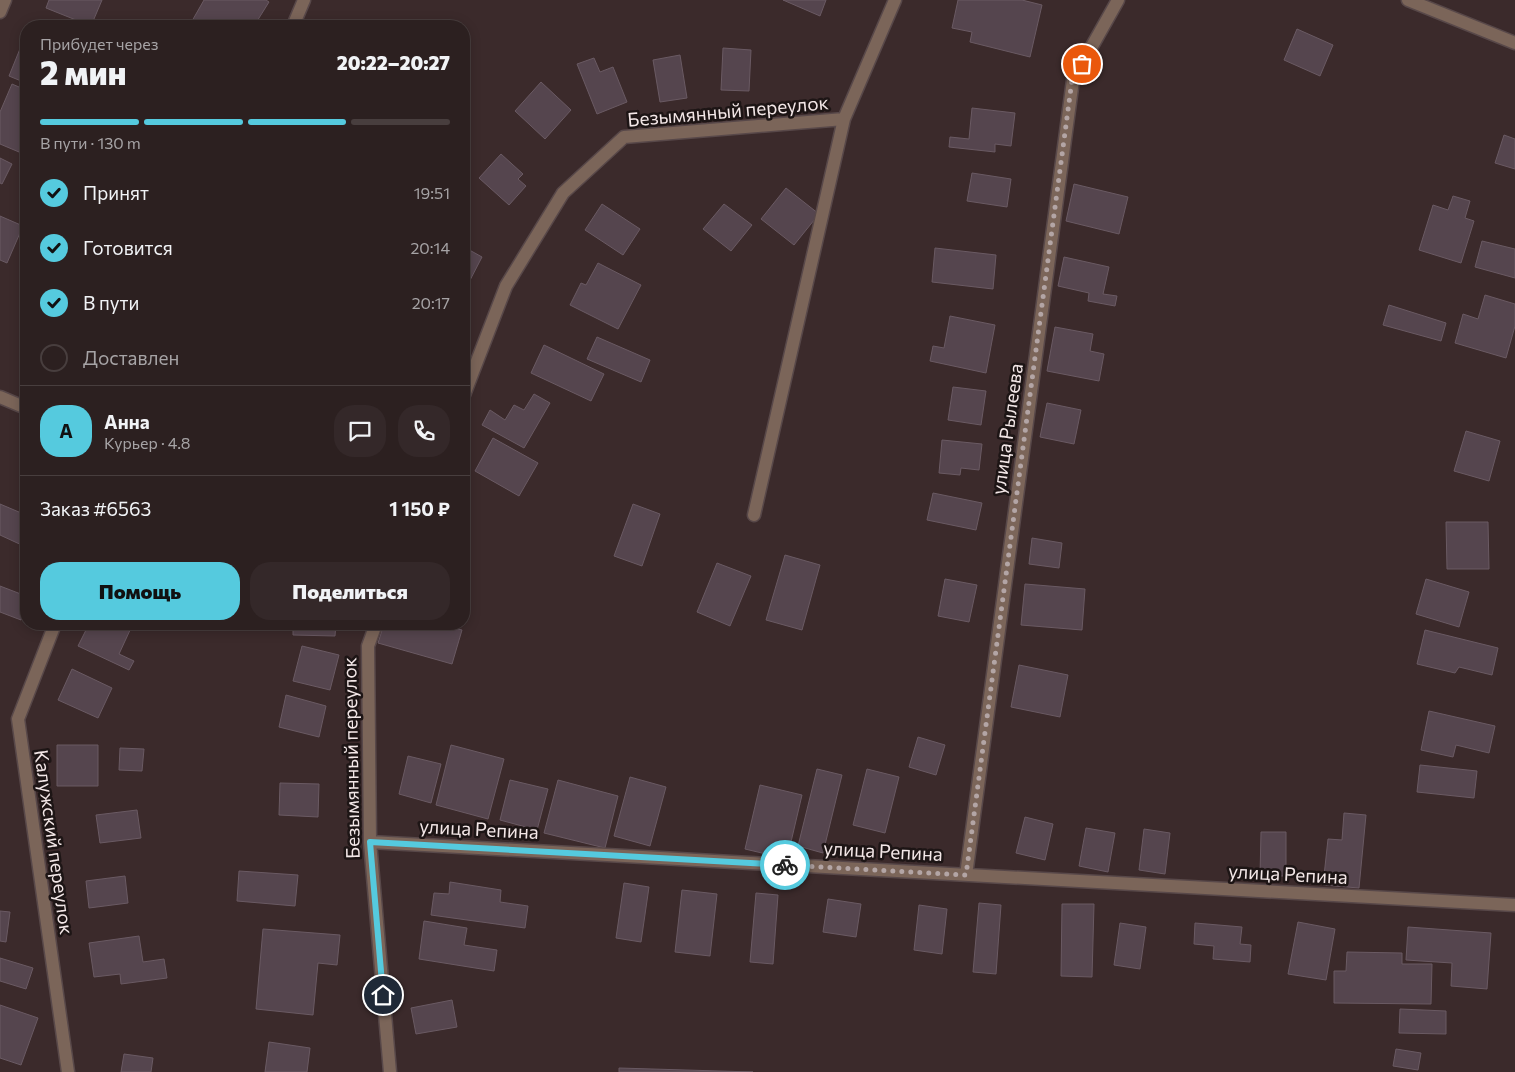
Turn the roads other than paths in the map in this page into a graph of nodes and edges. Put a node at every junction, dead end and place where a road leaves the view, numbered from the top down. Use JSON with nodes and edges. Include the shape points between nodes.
{"nodes":[{"id":1,"x":5,"y":0,"type":"edge"},
{"id":2,"x":304,"y":0,"type":"edge"},
{"id":3,"x":895,"y":0,"type":"edge"},
{"id":4,"x":1118,"y":0,"type":"edge"},
{"id":5,"x":1408,"y":0,"type":"edge"},
{"id":6,"x":0,"y":12,"type":"edge"},
{"id":7,"x":296,"y":20,"type":"edge"},
{"id":8,"x":1515,"y":43,"type":"edge"},
{"id":9,"x":844,"y":119,"type":"junction"},
{"id":10,"x":470,"y":379,"type":"edge"},
{"id":11,"x":0,"y":397,"type":"edge"},
{"id":12,"x":20,"y":405,"type":"edge"},
{"id":13,"x":754,"y":515,"type":"dead end"},
{"id":14,"x":53,"y":630,"type":"edge"},
{"id":15,"x":374,"y":630,"type":"edge"},
{"id":16,"x":370,"y":842,"type":"junction"},
{"id":17,"x":966,"y":875,"type":"junction"},
{"id":18,"x":1515,"y":905,"type":"edge"},
{"id":19,"x":68,"y":1072,"type":"edge"},
{"id":20,"x":390,"y":1072,"type":"edge"}],
"edges":[{"from":1,"to":6,"type":"street"},
{"from":2,"to":7,"type":"street"},
{"from":3,"to":9,"type":"street","name":"Безымянный переулок"},
{"from":4,"to":17,"type":"street","name":"улица Рылеева","via":[[1072,80]]},
{"from":5,"to":8,"type":"street"},
{"from":9,"to":10,"type":"street","name":"Безымянный переулок","via":[[624,137],[563,193],[506,286]]},
{"from":9,"to":13,"type":"street","name":"Безымянный переулок"},
{"from":11,"to":12,"type":"street"},
{"from":14,"to":19,"type":"street","name":"Калужский переулок","via":[[18,719]]},
{"from":15,"to":16,"type":"street","name":"Безымянный переулок","via":[[368,646]]},
{"from":16,"to":17,"type":"street","name":"улица Репина"},
{"from":16,"to":20,"type":"street","name":"Безымянный переулок"},
{"from":17,"to":18,"type":"street","name":"улица Репина"}]}
